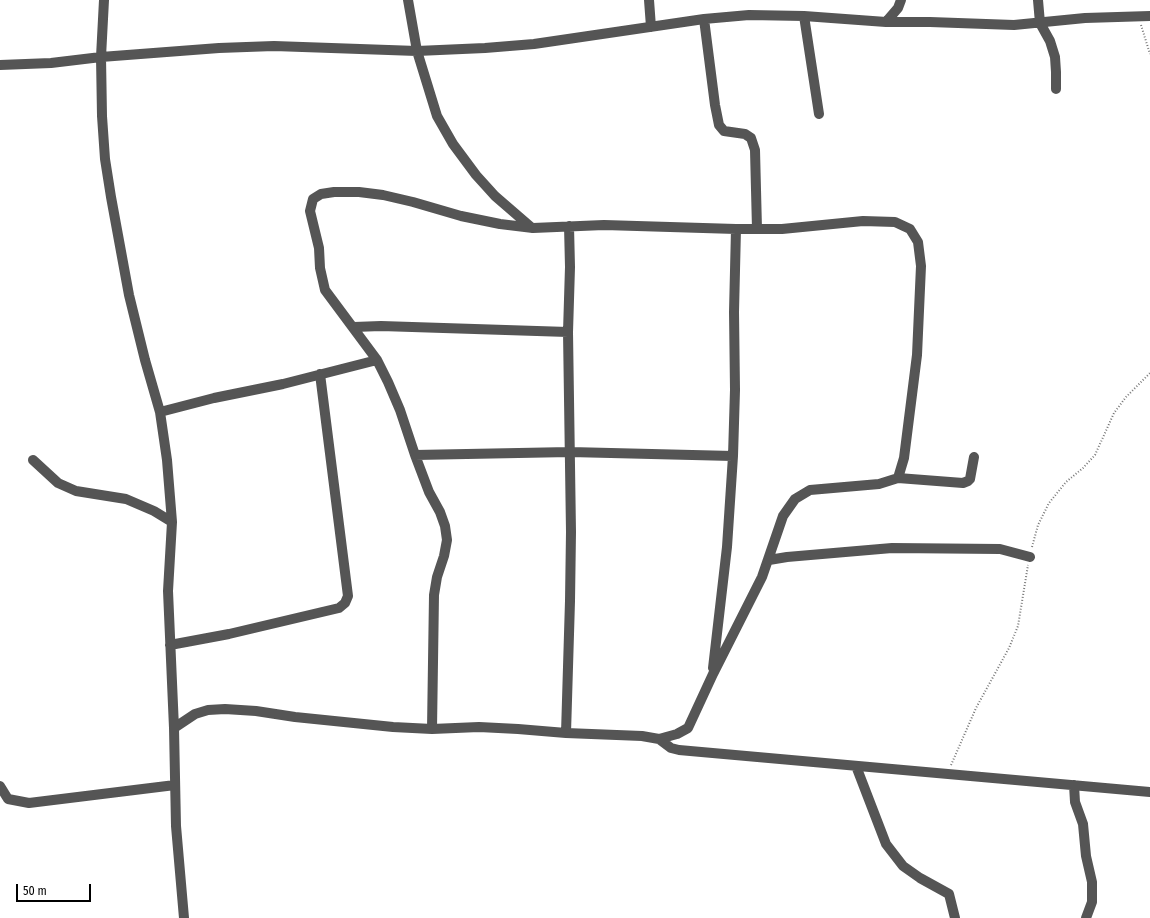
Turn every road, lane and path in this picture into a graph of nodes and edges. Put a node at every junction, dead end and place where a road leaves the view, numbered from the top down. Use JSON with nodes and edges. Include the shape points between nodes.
{"nodes":[{"id":1,"x":104,"y":0,"type":"edge"},
{"id":2,"x":408,"y":0,"type":"edge"},
{"id":3,"x":650,"y":0,"type":"edge"},
{"id":4,"x":901,"y":0,"type":"edge"},
{"id":5,"x":1038,"y":0,"type":"edge"},
{"id":6,"x":804,"y":16,"type":"junction"},
{"id":7,"x":1150,"y":16,"type":"edge"},
{"id":8,"x":1138,"y":17,"type":"junction"},
{"id":9,"x":704,"y":19,"type":"junction"},
{"id":10,"x":886,"y":22,"type":"junction"},
{"id":11,"x":1040,"y":23,"type":"junction"},
{"id":12,"x":651,"y":27,"type":"junction"},
{"id":13,"x":417,"y":51,"type":"junction"},
{"id":14,"x":1150,"y":54,"type":"edge"},
{"id":15,"x":101,"y":57,"type":"junction"},
{"id":16,"x":0,"y":65,"type":"edge"},
{"id":17,"x":1056,"y":89,"type":"dead end"},
{"id":18,"x":819,"y":114,"type":"dead end"},
{"id":19,"x":569,"y":226,"type":"junction"},
{"id":20,"x":532,"y":228,"type":"junction"},
{"id":21,"x":757,"y":229,"type":"junction"},
{"id":22,"x":736,"y":230,"type":"junction"},
{"id":23,"x":354,"y":327,"type":"junction"},
{"id":24,"x":568,"y":332,"type":"junction"},
{"id":25,"x":377,"y":360,"type":"junction"},
{"id":26,"x":1150,"y":373,"type":"edge"},
{"id":27,"x":320,"y":374,"type":"junction"},
{"id":28,"x":160,"y":412,"type":"junction"},
{"id":29,"x":570,"y":452,"type":"junction"},
{"id":30,"x":415,"y":455,"type":"junction"},
{"id":31,"x":733,"y":456,"type":"junction"},
{"id":32,"x":974,"y":457,"type":"dead end"},
{"id":33,"x":33,"y":460,"type":"dead end"},
{"id":34,"x":898,"y":478,"type":"junction"},
{"id":35,"x":172,"y":522,"type":"junction"},
{"id":36,"x":1030,"y":557,"type":"junction"},
{"id":37,"x":769,"y":560,"type":"junction"},
{"id":38,"x":170,"y":645,"type":"junction"},
{"id":39,"x":712,"y":674,"type":"junction"},
{"id":40,"x":174,"y":728,"type":"junction"},
{"id":41,"x":432,"y":729,"type":"junction"},
{"id":42,"x":566,"y":733,"type":"junction"},
{"id":43,"x":659,"y":739,"type":"junction"},
{"id":44,"x":856,"y":766,"type":"junction"},
{"id":45,"x":947,"y":774,"type":"junction"},
{"id":46,"x":175,"y":785,"type":"junction"},
{"id":47,"x":1074,"y":785,"type":"junction"},
{"id":48,"x":0,"y":786,"type":"edge"},
{"id":49,"x":1150,"y":792,"type":"edge"},
{"id":50,"x":184,"y":918,"type":"edge"},
{"id":51,"x":955,"y":918,"type":"edge"},
{"id":52,"x":1086,"y":918,"type":"edge"}],
"edges":[{"from":1,"to":15,"type":"street"},
{"from":2,"to":13,"type":"street"},
{"from":3,"to":12,"type":"street"},
{"from":4,"to":10,"type":"street","via":[[898,8]]},
{"from":5,"to":11,"type":"street"},
{"from":6,"to":9,"type":"street","via":[[749,15]]},
{"from":6,"to":10,"type":"street"},
{"from":6,"to":18,"type":"street"},
{"from":7,"to":8,"type":"street"},
{"from":8,"to":11,"type":"street"},
{"from":8,"to":14,"type":"path"},
{"from":9,"to":12,"type":"street"},
{"from":9,"to":21,"type":"street","via":[[720,125],[724,131],[745,134],[751,138],[755,150]]},
{"from":10,"to":11,"type":"street","via":[[1014,25]]},
{"from":11,"to":17,"type":"street","via":[[1055,57]]},
{"from":12,"to":13,"type":"street","via":[[534,44]]},
{"from":13,"to":15,"type":"street","via":[[274,46]]},
{"from":13,"to":20,"type":"street","via":[[437,116],[453,144],[495,196]]},
{"from":15,"to":16,"type":"street","via":[[51,63]]},
{"from":15,"to":28,"type":"street","via":[[104,152],[111,197],[129,295]]},
{"from":19,"to":20,"type":"street"},
{"from":19,"to":22,"type":"street"},
{"from":19,"to":24,"type":"street"},
{"from":20,"to":23,"type":"street","via":[[461,216],[383,195],[334,192],[313,199],[310,210],[325,290]]},
{"from":21,"to":22,"type":"street"},
{"from":21,"to":34,"type":"street","via":[[895,222],[910,229],[918,242],[921,266],[917,355],[904,458]]},
{"from":22,"to":31,"type":"street"},
{"from":23,"to":24,"type":"street"},
{"from":23,"to":25,"type":"street"},
{"from":24,"to":29,"type":"street"},
{"from":25,"to":27,"type":"street"},
{"from":25,"to":30,"type":"street","via":[[400,410]]},
{"from":26,"to":36,"type":"path","via":[[1114,413],[1095,455],[1084,468],[1066,482],[1049,503],[1038,524]]},
{"from":27,"to":28,"type":"street"},
{"from":27,"to":38,"type":"street","via":[[348,596],[345,603],[339,608]]},
{"from":28,"to":35,"type":"street"},
{"from":29,"to":30,"type":"street"},
{"from":29,"to":31,"type":"street"},
{"from":29,"to":42,"type":"street","via":[[570,601]]},
{"from":30,"to":41,"type":"street","via":[[429,492],[443,519],[447,540],[434,595]]},
{"from":31,"to":39,"type":"street","via":[[727,547]]},
{"from":32,"to":34,"type":"street","via":[[968,481]]},
{"from":33,"to":35,"type":"street","via":[[58,483],[76,491],[126,499]]},
{"from":34,"to":37,"type":"street","via":[[879,484],[810,490],[795,500],[783,516]]},
{"from":35,"to":38,"type":"street","via":[[168,591]]},
{"from":36,"to":37,"type":"street","via":[[1000,549],[892,548]]},
{"from":36,"to":45,"type":"path","via":[[1018,626],[1009,648],[976,708]]},
{"from":37,"to":39,"type":"street"},
{"from":38,"to":40,"type":"street"},
{"from":39,"to":43,"type":"street","via":[[688,728],[678,734]]},
{"from":40,"to":41,"type":"street","via":[[195,714],[226,709]]},
{"from":40,"to":46,"type":"street"},
{"from":41,"to":42,"type":"street","via":[[479,727]]},
{"from":42,"to":43,"type":"street"},
{"from":43,"to":44,"type":"street","via":[[671,748],[680,750]]},
{"from":44,"to":45,"type":"street"},
{"from":44,"to":51,"type":"street","via":[[886,844],[903,866],[949,894]]},
{"from":45,"to":47,"type":"street"},
{"from":46,"to":48,"type":"street","via":[[28,803],[8,799]]},
{"from":46,"to":50,"type":"street","via":[[178,860]]},
{"from":47,"to":49,"type":"street"},
{"from":47,"to":52,"type":"street","via":[[1092,882],[1092,902]]}]}
